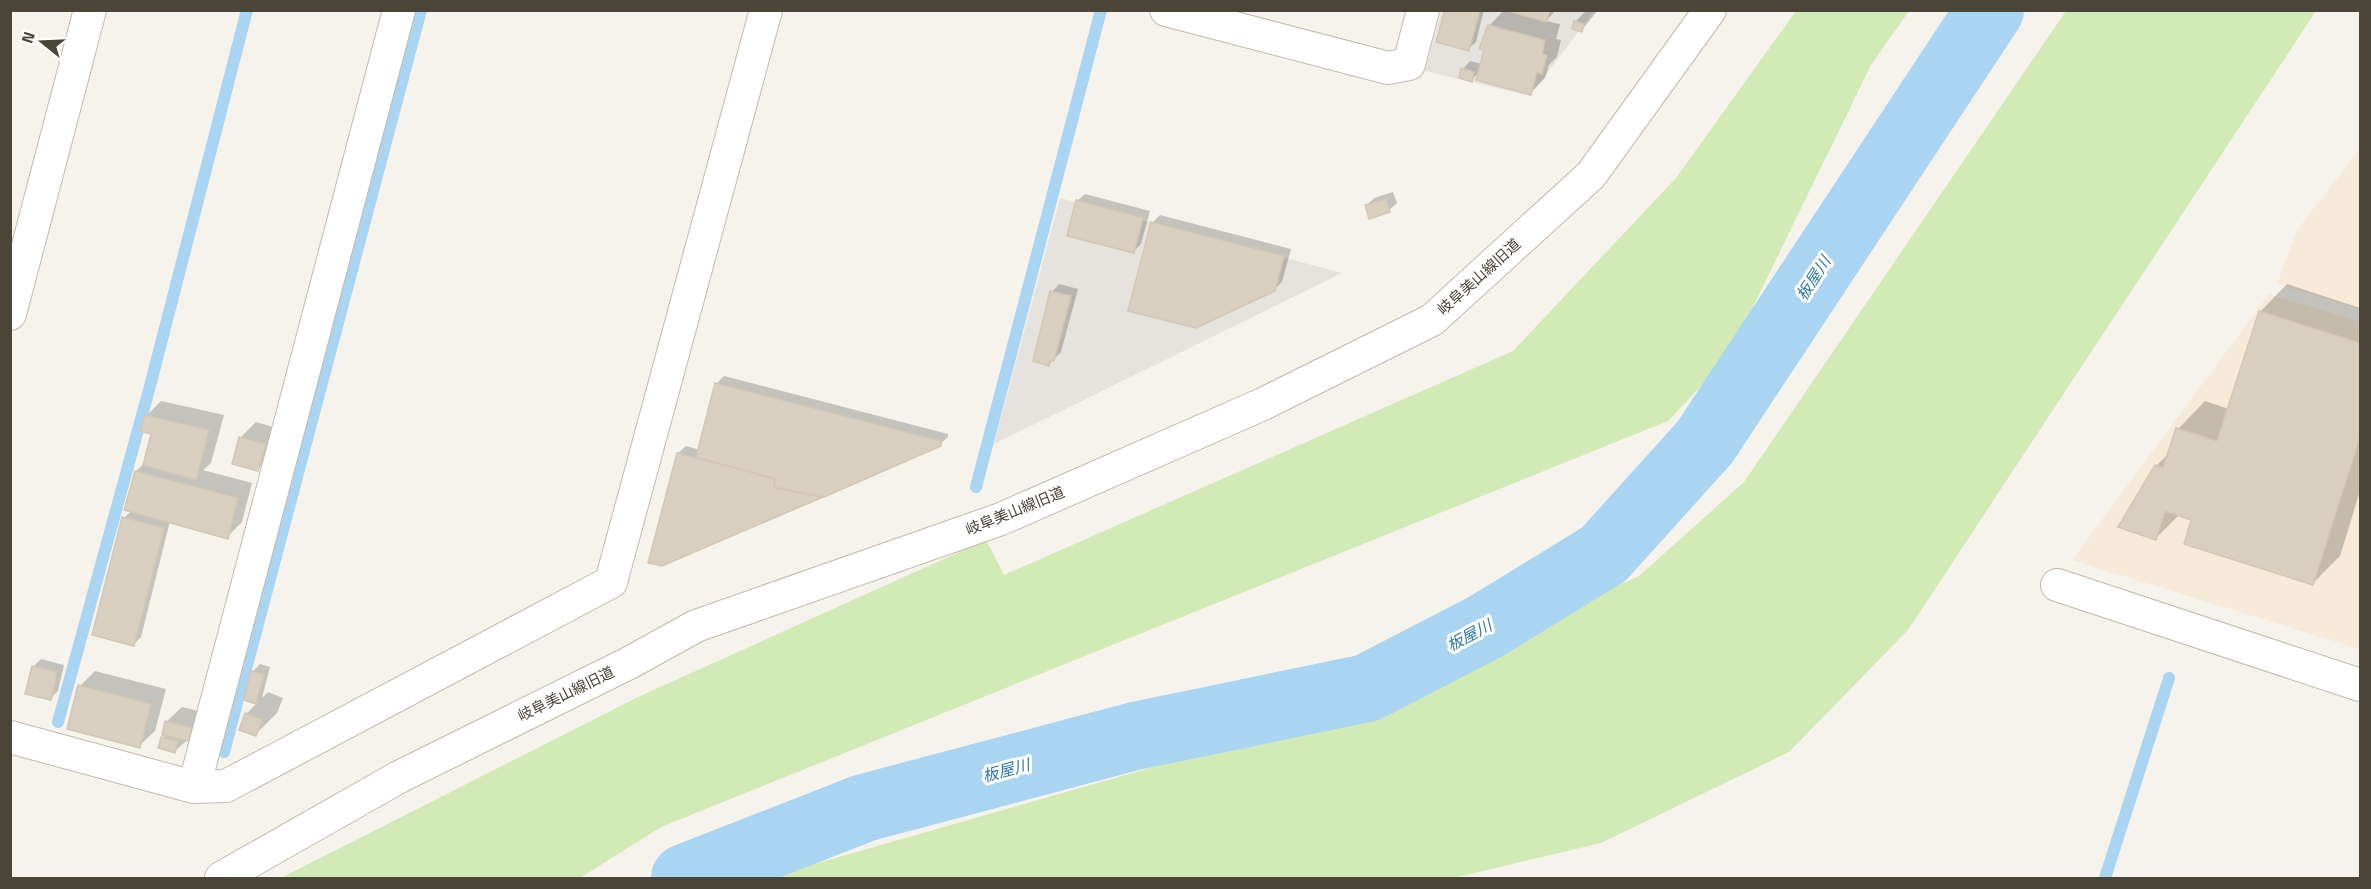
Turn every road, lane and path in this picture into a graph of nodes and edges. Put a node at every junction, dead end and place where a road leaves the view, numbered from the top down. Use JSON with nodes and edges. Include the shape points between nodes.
{"nodes":[{"id":1,"x":90,"y":10,"type":"edge"},
{"id":2,"x":399,"y":10,"type":"edge"},
{"id":3,"x":766,"y":10,"type":"edge"},
{"id":4,"x":1166,"y":10,"type":"edge"},
{"id":5,"x":1423,"y":10,"type":"edge"},
{"id":6,"x":1710,"y":10,"type":"edge"},
{"id":7,"x":10,"y":314,"type":"edge"},
{"id":8,"x":2057,"y":585,"type":"dead end"},
{"id":9,"x":2361,"y":685,"type":"edge"},
{"id":10,"x":10,"y":736,"type":"edge"},
{"id":11,"x":194,"y":787,"type":"junction"},
{"id":12,"x":221,"y":879,"type":"edge"}],
"edges":[{"from":1,"to":7,"type":"street"},
{"from":2,"to":11,"type":"street"},
{"from":3,"to":11,"type":"street","via":[[611,582],[226,786]]},
{"from":4,"to":5,"type":"street","via":[[1388,68],[1409,64]]},
{"from":6,"to":12,"type":"street","name":"岐阜美山線旧道","via":[[1590,175],[1432,320],[1263,404],[1001,519],[696,626],[399,777]]},
{"from":8,"to":9,"type":"street"},
{"from":10,"to":11,"type":"street"}]}
